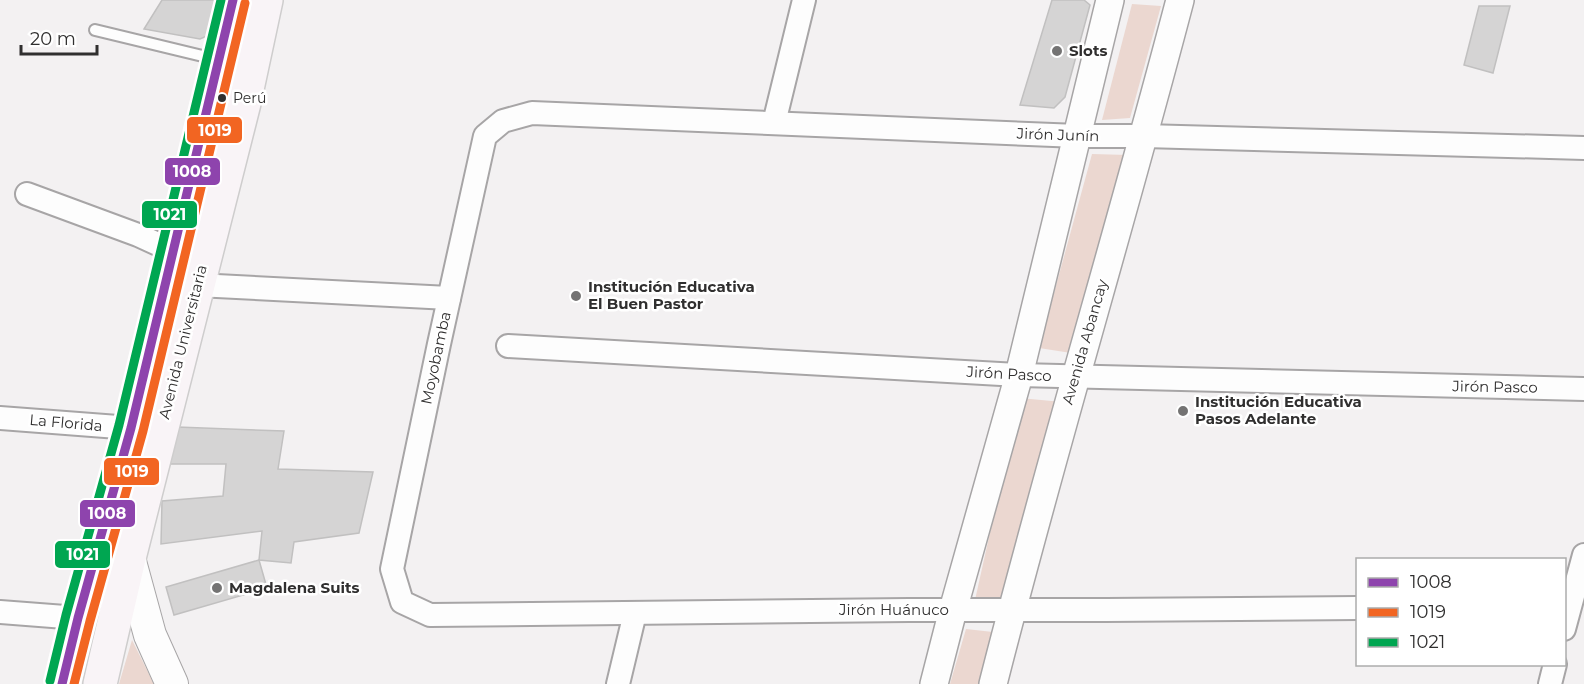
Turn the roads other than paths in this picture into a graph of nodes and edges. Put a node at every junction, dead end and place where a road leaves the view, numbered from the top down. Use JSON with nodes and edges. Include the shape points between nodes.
{"nodes":[{"id":1,"x":233,"y":0,"type":"edge"},
{"id":2,"x":266,"y":0,"type":"edge"},
{"id":3,"x":804,"y":0,"type":"edge"},
{"id":4,"x":1110,"y":0,"type":"edge"},
{"id":5,"x":1180,"y":0,"type":"edge"},
{"id":6,"x":95,"y":30,"type":"dead end"},
{"id":7,"x":218,"y":59,"type":"junction"},
{"id":8,"x":532,"y":113,"type":"joint"},
{"id":9,"x":774,"y":123,"type":"junction"},
{"id":10,"x":1078,"y":136,"type":"junction"},
{"id":11,"x":1144,"y":136,"type":"junction"},
{"id":12,"x":1584,"y":148,"type":"edge"},
{"id":13,"x":27,"y":194,"type":"dead end"},
{"id":14,"x":173,"y":251,"type":"junction"},
{"id":15,"x":197,"y":285,"type":"junction"},
{"id":16,"x":449,"y":298,"type":"junction"},
{"id":17,"x":507,"y":346,"type":"dead end"},
{"id":18,"x":1019,"y":375,"type":"junction"},
{"id":19,"x":1075,"y":376,"type":"junction"},
{"id":20,"x":1584,"y":389,"type":"edge"},
{"id":21,"x":0,"y":417,"type":"edge"},
{"id":22,"x":131,"y":428,"type":"junction"},
{"id":23,"x":1584,"y":555,"type":"edge"},
{"id":24,"x":129,"y":558,"type":"junction"},
{"id":25,"x":1573,"y":606,"type":"edge"},
{"id":26,"x":1356,"y":608,"type":"edge"},
{"id":27,"x":953,"y":610,"type":"junction"},
{"id":28,"x":1012,"y":610,"type":"junction"},
{"id":29,"x":0,"y":612,"type":"edge"},
{"id":30,"x":634,"y":613,"type":"junction"},
{"id":31,"x":430,"y":615,"type":"joint"},
{"id":32,"x":78,"y":618,"type":"junction"},
{"id":33,"x":1566,"y":623,"type":"edge"},
{"id":34,"x":1554,"y":666,"type":"edge"},
{"id":35,"x":62,"y":684,"type":"edge"},
{"id":36,"x":100,"y":684,"type":"edge"},
{"id":37,"x":172,"y":684,"type":"edge"},
{"id":38,"x":618,"y":684,"type":"edge"},
{"id":39,"x":934,"y":684,"type":"edge"},
{"id":40,"x":993,"y":684,"type":"edge"},
{"id":41,"x":1550,"y":684,"type":"edge"}],
"edges":[{"from":1,"to":7,"type":"main road","name":"Avenida Universitaria"},
{"from":2,"to":15,"type":"main road","name":"Avenida Universitaria"},
{"from":3,"to":9,"type":"street"},
{"from":4,"to":10,"type":"street"},
{"from":5,"to":11,"type":"street","name":"Avenida Abancay"},
{"from":6,"to":7,"type":"lane"},
{"from":7,"to":14,"type":"main road","name":"Avenida Universitaria"},
{"from":8,"to":9,"type":"street","name":"Jirón Junín"},
{"from":8,"to":16,"type":"street","name":"Moyobamba","via":[[503,121],[485,136]]},
{"from":9,"to":10,"type":"street","name":"Jirón Junín"},
{"from":10,"to":11,"type":"street","name":"Jirón Junín"},
{"from":10,"to":18,"type":"street"},
{"from":11,"to":12,"type":"street","name":"Jirón Junín"},
{"from":11,"to":19,"type":"street","name":"Avenida Abancay"},
{"from":13,"to":14,"type":"street"},
{"from":14,"to":22,"type":"main road","name":"Avenida Universitaria"},
{"from":15,"to":16,"type":"street"},
{"from":15,"to":24,"type":"main road","name":"Avenida Universitaria"},
{"from":16,"to":31,"type":"street","name":"Moyobamba","via":[[392,569],[402,602]]},
{"from":17,"to":18,"type":"street","name":"Jirón Pasco"},
{"from":18,"to":19,"type":"street","name":"Jirón Pasco"},
{"from":18,"to":27,"type":"street"},
{"from":19,"to":20,"type":"street","name":"Jirón Pasco"},
{"from":19,"to":28,"type":"street","name":"Avenida Abancay"},
{"from":21,"to":22,"type":"street","name":"La Florida"},
{"from":22,"to":32,"type":"main road","name":"Avenida Universitaria"},
{"from":23,"to":25,"type":"street"},
{"from":24,"to":36,"type":"main road","name":"Avenida Universitaria"},
{"from":24,"to":37,"type":"main road","via":[[150,635]]},
{"from":25,"to":33,"type":"street"},
{"from":26,"to":28,"type":"street","name":"Jirón Huánuco"},
{"from":27,"to":28,"type":"street","name":"Jirón Huánuco"},
{"from":27,"to":30,"type":"street","name":"Jirón Huánuco"},
{"from":27,"to":39,"type":"street"},
{"from":28,"to":40,"type":"street","name":"Avenida Abancay"},
{"from":29,"to":32,"type":"street"},
{"from":30,"to":31,"type":"street","name":"Jirón Huánuco"},
{"from":30,"to":38,"type":"street"},
{"from":32,"to":35,"type":"main road","name":"Avenida Universitaria"},
{"from":34,"to":41,"type":"street"}]}
